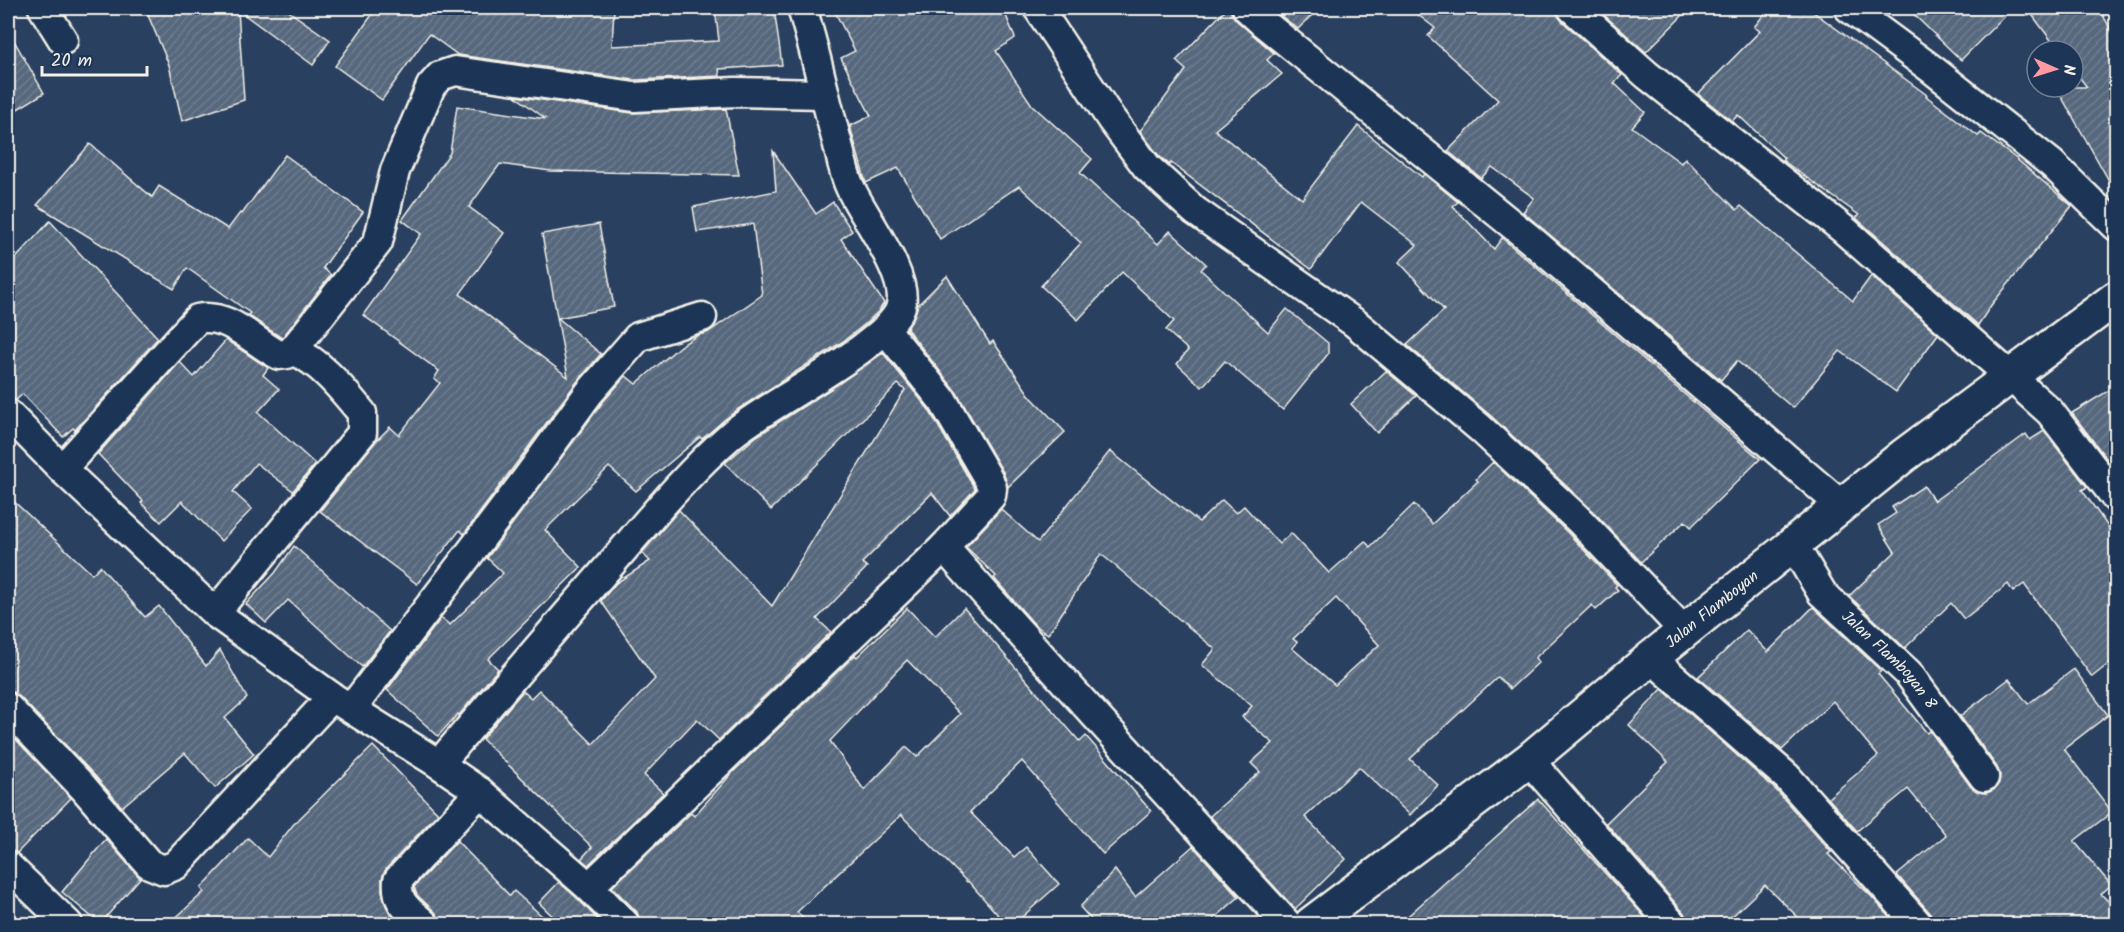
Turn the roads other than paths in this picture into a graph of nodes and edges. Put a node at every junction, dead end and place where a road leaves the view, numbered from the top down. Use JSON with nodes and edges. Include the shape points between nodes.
{"nodes":[{"id":1,"x":44,"y":8,"type":"edge"},
{"id":2,"x":802,"y":8,"type":"edge"},
{"id":3,"x":1038,"y":8,"type":"edge"},
{"id":4,"x":1247,"y":8,"type":"edge"},
{"id":5,"x":1572,"y":8,"type":"edge"},
{"id":6,"x":1849,"y":8,"type":"edge"},
{"id":7,"x":63,"y":40,"type":"dead end"},
{"id":8,"x":823,"y":94,"type":"junction"},
{"id":9,"x":2116,"y":226,"type":"edge"},
{"id":10,"x":2116,"y":298,"type":"edge"},
{"id":11,"x":702,"y":316,"type":"dead end"},
{"id":12,"x":886,"y":330,"type":"junction"},
{"id":13,"x":293,"y":350,"type":"junction"},
{"id":14,"x":2010,"y":376,"type":"junction"},
{"id":15,"x":8,"y":414,"type":"edge"},
{"id":16,"x":62,"y":469,"type":"junction"},
{"id":17,"x":2116,"y":498,"type":"edge"},
{"id":18,"x":1841,"y":505,"type":"junction"},
{"id":19,"x":1792,"y":544,"type":"junction"},
{"id":20,"x":944,"y":547,"type":"junction"},
{"id":21,"x":215,"y":613,"type":"junction"},
{"id":22,"x":1684,"y":631,"type":"junction"},
{"id":23,"x":1651,"y":657,"type":"junction"},
{"id":24,"x":342,"y":703,"type":"junction"},
{"id":25,"x":8,"y":708,"type":"edge"},
{"id":26,"x":1529,"y":760,"type":"junction"},
{"id":27,"x":439,"y":764,"type":"junction"},
{"id":28,"x":1984,"y":777,"type":"dead end"},
{"id":29,"x":480,"y":792,"type":"junction"},
{"id":30,"x":8,"y":866,"type":"edge"},
{"id":31,"x":589,"y":887,"type":"junction"},
{"id":32,"x":68,"y":924,"type":"edge"},
{"id":33,"x":424,"y":924,"type":"edge"},
{"id":34,"x":625,"y":924,"type":"edge"},
{"id":35,"x":1287,"y":924,"type":"edge"},
{"id":36,"x":1311,"y":924,"type":"edge"},
{"id":37,"x":1672,"y":924,"type":"edge"},
{"id":38,"x":1918,"y":924,"type":"edge"}],
"edges":[{"from":1,"to":7,"type":"street"},
{"from":2,"to":8,"type":"street"},
{"from":3,"to":22,"type":"street","via":[[1147,167],[1195,211],[1355,323],[1480,428],[1579,520]]},
{"from":4,"to":18,"type":"street","via":[[1530,239]]},
{"from":5,"to":14,"type":"street","via":[[1647,75],[1844,229]]},
{"from":6,"to":9,"type":"street","via":[[2052,164]]},
{"from":8,"to":12,"type":"street","via":[[849,186],[878,234],[903,290],[896,319]]},
{"from":8,"to":13,"type":"street","via":[[735,92],[634,97],[455,71],[440,76],[431,86],[395,171],[378,242]]},
{"from":10,"to":14,"type":"street","name":"Jalan Flamboyan"},
{"from":11,"to":24,"type":"street","via":[[638,337]]},
{"from":12,"to":20,"type":"street","via":[[942,401],[992,488],[991,496]]},
{"from":12,"to":27,"type":"street","via":[[732,434],[667,500]]},
{"from":13,"to":16,"type":"street","via":[[279,355],[229,323],[207,317],[197,319]]},
{"from":13,"to":21,"type":"street","via":[[306,356],[348,396],[362,413],[362,433]]},
{"from":14,"to":17,"type":"street","via":[[2050,412]]},
{"from":14,"to":18,"type":"street","name":"Jalan Flamboyan"},
{"from":15,"to":16,"type":"street"},
{"from":16,"to":21,"type":"street"},
{"from":18,"to":19,"type":"street","name":"Jalan Flamboyan"},
{"from":19,"to":22,"type":"street","name":"Jalan Flamboyan"},
{"from":19,"to":28,"type":"street","name":"Jalan Flamboyan 8","via":[[1821,593],[1908,673]]},
{"from":20,"to":31,"type":"street"},
{"from":20,"to":35,"type":"street","via":[[1039,656]]},
{"from":21,"to":24,"type":"street"},
{"from":22,"to":23,"type":"street","name":"Jalan Flamboyan"},
{"from":23,"to":26,"type":"street","name":"Jalan Flamboyan"},
{"from":23,"to":38,"type":"street","via":[[1787,777]]},
{"from":24,"to":25,"type":"street","via":[[176,865],[164,870],[149,864]]},
{"from":24,"to":27,"type":"street"},
{"from":26,"to":36,"type":"street","name":"Jalan Flamboyan"},
{"from":26,"to":37,"type":"street"},
{"from":27,"to":29,"type":"street"},
{"from":29,"to":31,"type":"street"},
{"from":29,"to":33,"type":"street","via":[[398,880],[401,903]]},
{"from":30,"to":32,"type":"street"},
{"from":31,"to":34,"type":"street"}]}
